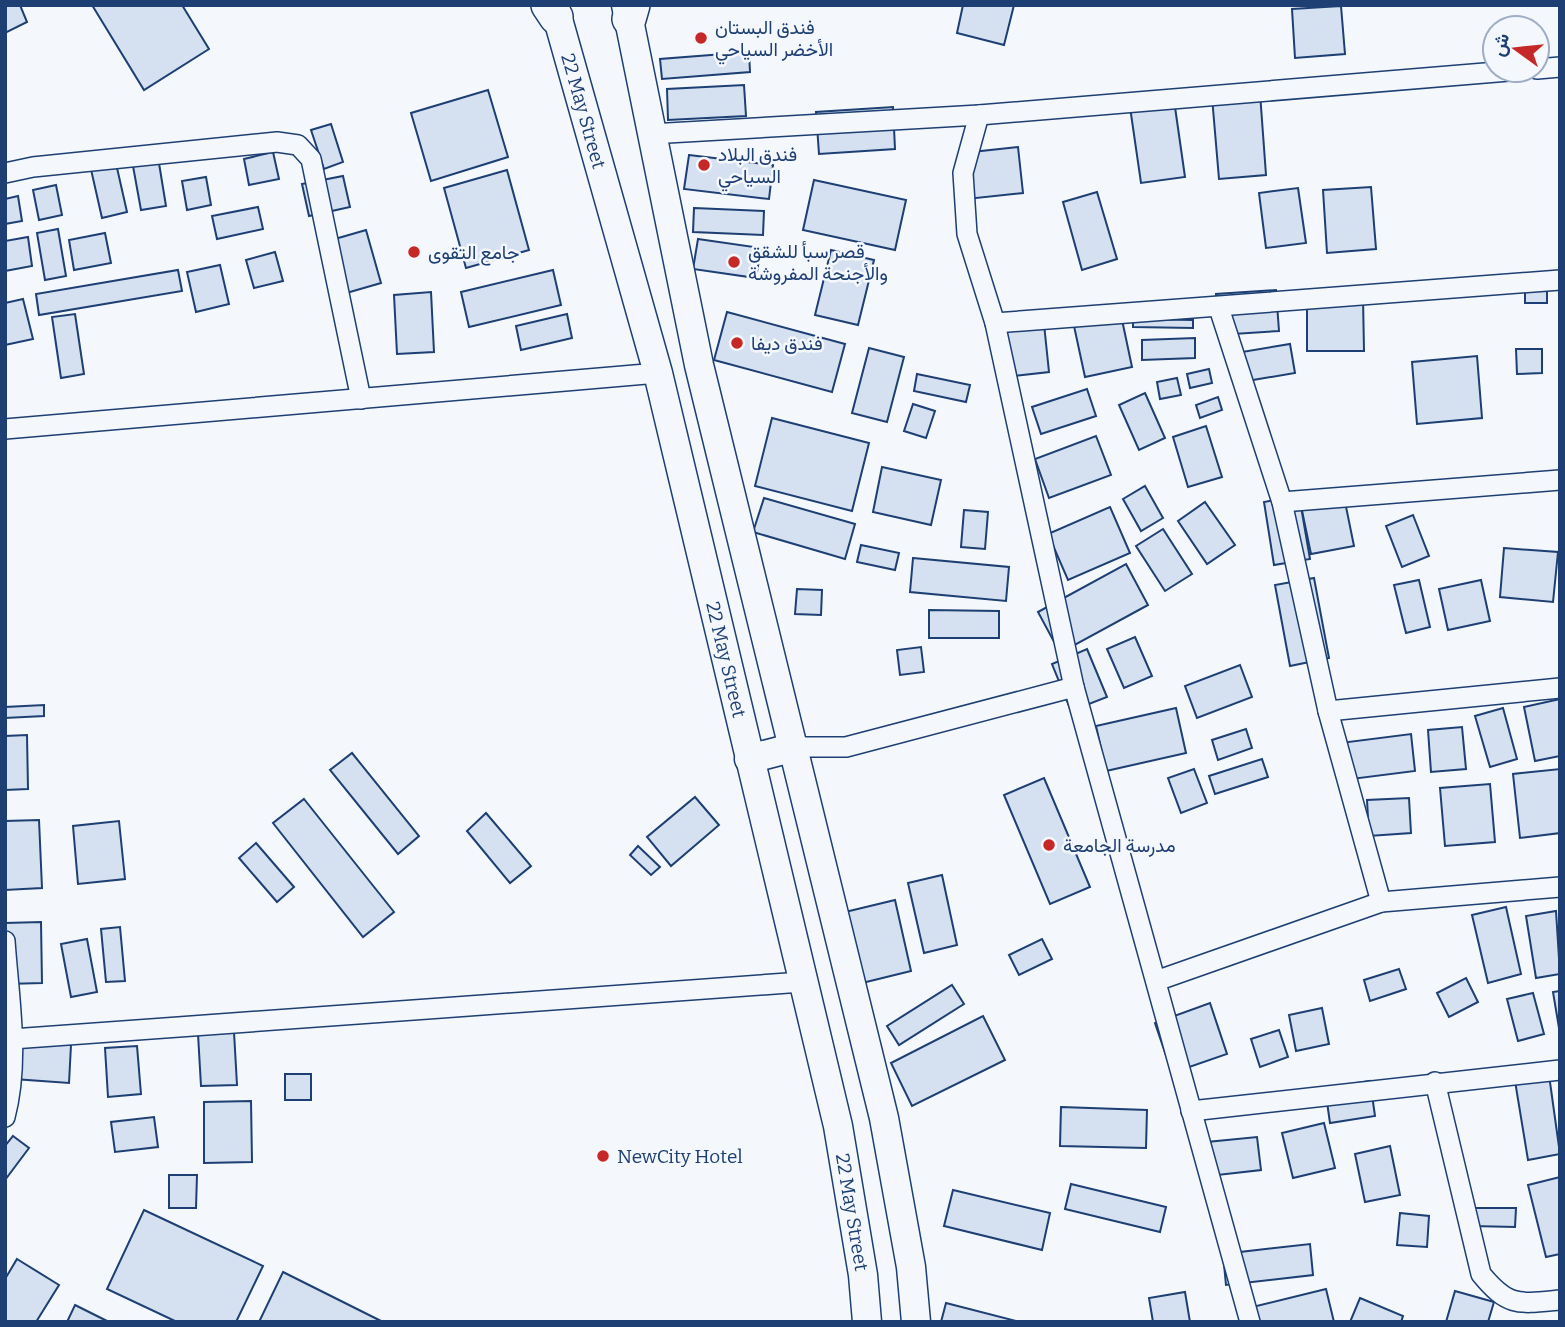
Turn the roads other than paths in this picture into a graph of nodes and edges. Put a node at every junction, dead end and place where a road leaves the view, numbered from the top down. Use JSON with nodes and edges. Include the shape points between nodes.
{"nodes":[{"id":1,"x":553,"y":9,"type":"edge"},
{"id":2,"x":629,"y":10,"type":"edge"},
{"id":3,"x":1481,"y":73,"type":"edge"},
{"id":4,"x":979,"y":116,"type":"junction"},
{"id":5,"x":650,"y":134,"type":"junction"},
{"id":6,"x":5,"y":173,"type":"edge"},
{"id":7,"x":1560,"y":280,"type":"edge"},
{"id":8,"x":1219,"y":308,"type":"junction"},
{"id":9,"x":995,"y":323,"type":"junction"},
{"id":10,"x":699,"y":365,"type":"junction"},
{"id":11,"x":658,"y":373,"type":"junction"},
{"id":12,"x":361,"y":399,"type":"junction"},
{"id":13,"x":5,"y":429,"type":"edge"},
{"id":14,"x":1560,"y":480,"type":"edge"},
{"id":15,"x":1282,"y":502,"type":"junction"},
{"id":16,"x":1074,"y":687,"type":"junction"},
{"id":17,"x":1560,"y":688,"type":"edge"},
{"id":18,"x":1328,"y":711,"type":"junction"},
{"id":19,"x":795,"y":747,"type":"junction"},
{"id":20,"x":749,"y":760,"type":"junction"},
{"id":21,"x":1560,"y":887,"type":"edge"},
{"id":22,"x":1381,"y":902,"type":"junction"},
{"id":23,"x":5,"y":941,"type":"edge"},
{"id":24,"x":1156,"y":981,"type":"junction"},
{"id":25,"x":802,"y":982,"type":"junction"},
{"id":26,"x":12,"y":1039,"type":"junction"},
{"id":27,"x":1560,"y":1070,"type":"edge"},
{"id":28,"x":1435,"y":1082,"type":"junction"},
{"id":29,"x":1191,"y":1111,"type":"junction"},
{"id":30,"x":5,"y":1117,"type":"edge"},
{"id":31,"x":1560,"y":1300,"type":"edge"},
{"id":32,"x":867,"y":1322,"type":"edge"},
{"id":33,"x":916,"y":1322,"type":"edge"},
{"id":34,"x":1250,"y":1322,"type":"edge"}],
"edges":[{"from":1,"to":11,"type":"main road","name":"22 May Street"},
{"from":2,"to":5,"type":"main road"},
{"from":3,"to":4,"type":"street"},
{"from":4,"to":5,"type":"street"},
{"from":4,"to":9,"type":"street","via":[[963,173],[967,234]]},
{"from":5,"to":10,"type":"main road"},
{"from":6,"to":12,"type":"street","via":[[277,142],[298,145],[310,159]]},
{"from":7,"to":8,"type":"street"},
{"from":8,"to":9,"type":"street"},
{"from":8,"to":15,"type":"street"},
{"from":9,"to":16,"type":"street"},
{"from":10,"to":11,"type":"main road"},
{"from":10,"to":19,"type":"main road"},
{"from":11,"to":12,"type":"street"},
{"from":11,"to":20,"type":"main road","name":"22 May Street"},
{"from":12,"to":13,"type":"street"},
{"from":14,"to":15,"type":"street"},
{"from":15,"to":18,"type":"street"},
{"from":16,"to":19,"type":"street","via":[[846,747]]},
{"from":16,"to":24,"type":"street"},
{"from":17,"to":18,"type":"street"},
{"from":18,"to":22,"type":"street"},
{"from":19,"to":20,"type":"main road"},
{"from":19,"to":33,"type":"main road","via":[[884,1118],[911,1267]]},
{"from":20,"to":25,"type":"main road","name":"22 May Street"},
{"from":21,"to":22,"type":"street"},
{"from":22,"to":24,"type":"street"},
{"from":23,"to":26,"type":"street"},
{"from":24,"to":29,"type":"street"},
{"from":25,"to":26,"type":"street"},
{"from":25,"to":32,"type":"main road","name":"22 May Street","via":[[838,1126]]},
{"from":26,"to":30,"type":"street","via":[[11,1094]]},
{"from":27,"to":28,"type":"street"},
{"from":28,"to":29,"type":"street"},
{"from":28,"to":31,"type":"street","via":[[1480,1274],[1499,1296],[1527,1303]]},
{"from":29,"to":34,"type":"street"}]}
